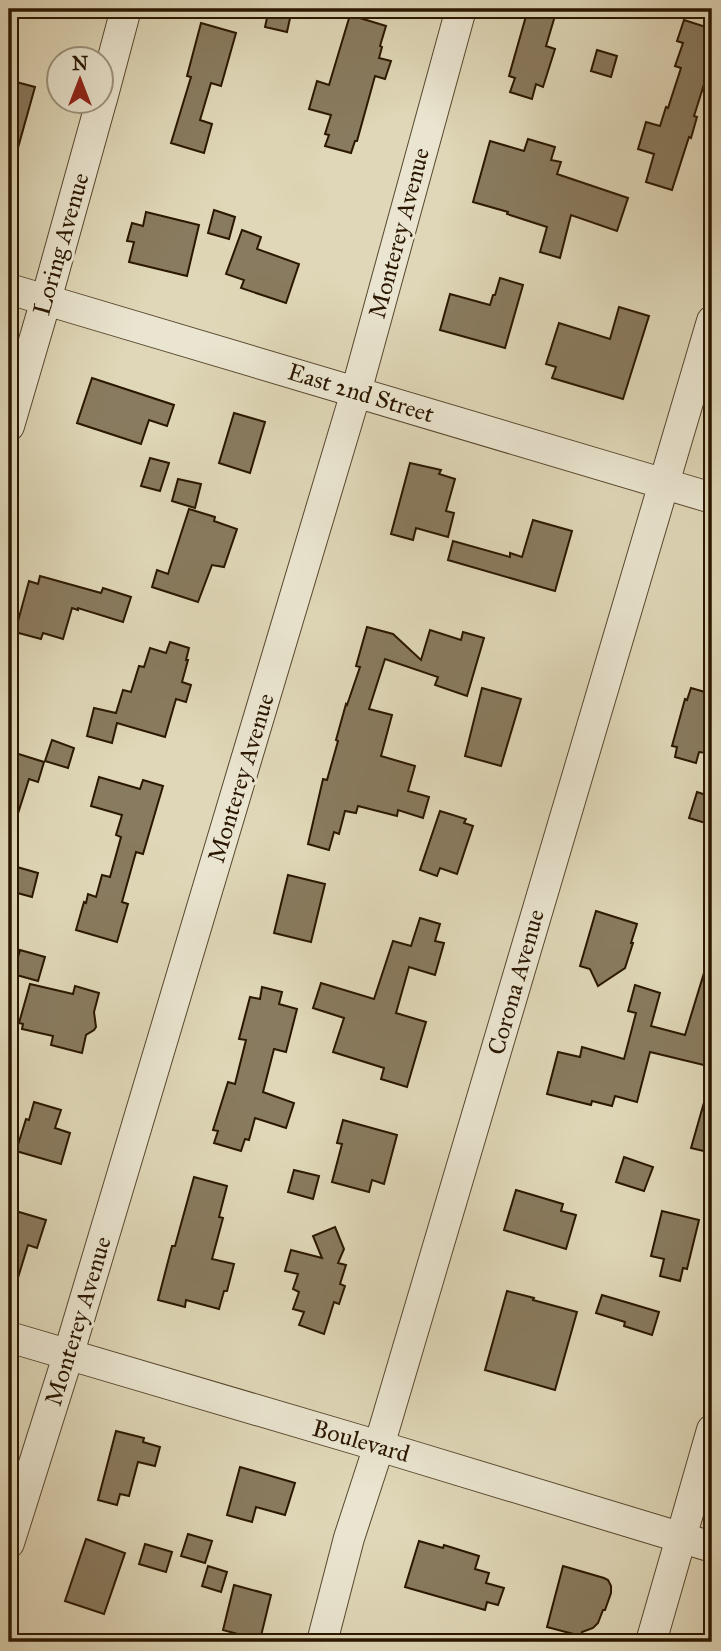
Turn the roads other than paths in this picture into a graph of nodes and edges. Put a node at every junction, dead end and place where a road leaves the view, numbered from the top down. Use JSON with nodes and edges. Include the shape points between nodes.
{"nodes":[{"id":1,"x":126,"y":9,"type":"edge"},
{"id":2,"x":461,"y":9,"type":"edge"},
{"id":3,"x":116,"y":46,"type":"edge"},
{"id":4,"x":97,"y":116,"type":"edge"},
{"id":5,"x":9,"y":289,"type":"edge"},
{"id":6,"x":46,"y":300,"type":"junction"},
{"id":7,"x":712,"y":321,"type":"edge"},
{"id":8,"x":356,"y":392,"type":"junction"},
{"id":9,"x":9,"y":426,"type":"edge"},
{"id":10,"x":665,"y":484,"type":"junction"},
{"id":11,"x":712,"y":498,"type":"edge"},
{"id":12,"x":9,"y":1337,"type":"edge"},
{"id":13,"x":68,"y":1356,"type":"junction"},
{"id":14,"x":712,"y":1430,"type":"edge"},
{"id":15,"x":379,"y":1446,"type":"junction"},
{"id":16,"x":681,"y":1538,"type":"junction"},
{"id":17,"x":9,"y":1543,"type":"edge"},
{"id":18,"x":712,"y":1547,"type":"edge"},
{"id":19,"x":322,"y":1642,"type":"edge"},
{"id":20,"x":651,"y":1642,"type":"edge"}],
"edges":[{"from":1,"to":3,"type":"street","name":"Loring Avenue"},
{"from":2,"to":8,"type":"street","name":"Monterey Avenue"},
{"from":4,"to":6,"type":"street","name":"Loring Avenue"},
{"from":5,"to":6,"type":"street","name":"East 2nd Street"},
{"from":6,"to":8,"type":"street","name":"East 2nd Street"},
{"from":6,"to":9,"type":"street","name":"Loring Avenue"},
{"from":7,"to":10,"type":"street","name":"Corona Avenue"},
{"from":8,"to":10,"type":"street","name":"East 2nd Street"},
{"from":8,"to":13,"type":"street","name":"Monterey Avenue"},
{"from":10,"to":11,"type":"street","name":"East 2nd Street"},
{"from":10,"to":15,"type":"street","name":"Corona Avenue"},
{"from":12,"to":13,"type":"street","name":"Boulevard"},
{"from":13,"to":15,"type":"street","name":"Boulevard"},
{"from":13,"to":17,"type":"street","name":"Monterey Avenue"},
{"from":14,"to":16,"type":"street"},
{"from":15,"to":16,"type":"street","name":"Boulevard"},
{"from":15,"to":19,"type":"street","name":"Corona Avenue"},
{"from":16,"to":18,"type":"street","name":"Boulevard"},
{"from":16,"to":20,"type":"street"}]}
